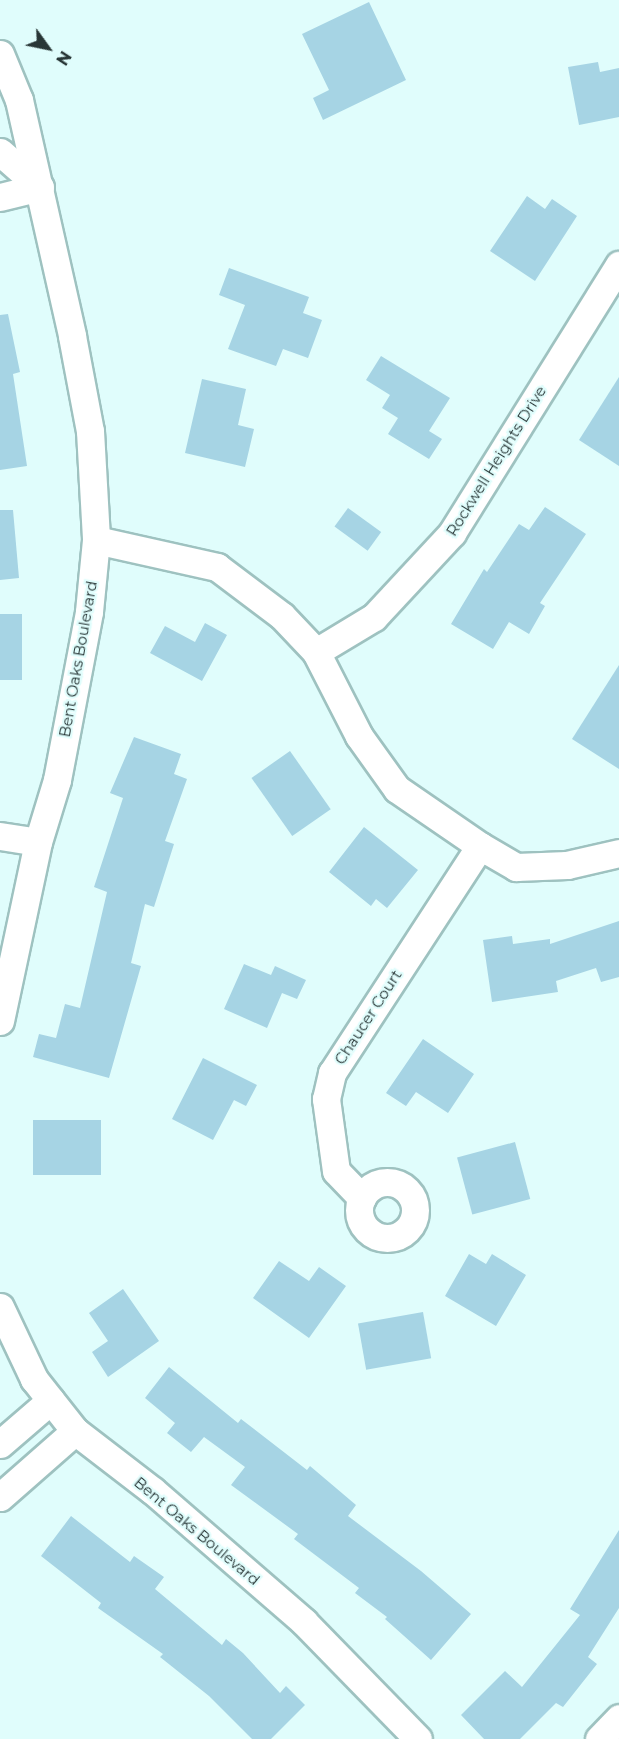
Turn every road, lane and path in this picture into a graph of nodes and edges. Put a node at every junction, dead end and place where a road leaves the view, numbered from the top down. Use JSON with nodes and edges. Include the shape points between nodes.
{"nodes":[{"id":1,"x":0,"y":54,"type":"edge"},
{"id":2,"x":0,"y":152,"type":"edge"},
{"id":3,"x":40,"y":187,"type":"junction"},
{"id":4,"x":0,"y":197,"type":"edge"},
{"id":5,"x":619,"y":265,"type":"edge"},
{"id":6,"x":96,"y":540,"type":"junction"},
{"id":7,"x":316,"y":652,"type":"junction"},
{"id":8,"x":0,"y":836,"type":"edge"},
{"id":9,"x":38,"y":842,"type":"junction"},
{"id":10,"x":480,"y":846,"type":"junction"},
{"id":11,"x":619,"y":853,"type":"edge"},
{"id":12,"x":0,"y":1022,"type":"edge"},
{"id":13,"x":362,"y":1198,"type":"dead end"},
{"id":14,"x":0,"y":1307,"type":"edge"},
{"id":15,"x":51,"y":1400,"type":"junction"},
{"id":16,"x":75,"y":1431,"type":"junction"},
{"id":17,"x":0,"y":1444,"type":"edge"},
{"id":18,"x":0,"y":1497,"type":"edge"},
{"id":19,"x":619,"y":1718,"type":"edge"},
{"id":20,"x":418,"y":1739,"type":"edge"},
{"id":21,"x":599,"y":1739,"type":"edge"}],
"edges":[{"from":1,"to":3,"type":"street","name":"Bent Oaks Boulevard","via":[[19,100]]},
{"from":2,"to":3,"type":"street"},
{"from":3,"to":4,"type":"street"},
{"from":3,"to":6,"type":"street","name":"Bent Oaks Boulevard","via":[[90,431]]},
{"from":5,"to":7,"type":"street","name":"Rockwell Heights Drive","via":[[452,533],[374,617]]},
{"from":6,"to":7,"type":"street","via":[[217,567],[282,616]]},
{"from":6,"to":9,"type":"street","name":"Bent Oaks Boulevard","via":[[89,612],[57,780]]},
{"from":7,"to":10,"type":"street","via":[[359,736],[397,789]]},
{"from":8,"to":9,"type":"street"},
{"from":9,"to":12,"type":"street","name":"Bent Oaks Boulevard"},
{"from":10,"to":11,"type":"street","via":[[516,867],[567,865]]},
{"from":10,"to":13,"type":"street","name":"Chaucer Court","via":[[332,1073],[326,1099],[336,1171]]},
{"from":14,"to":15,"type":"street","name":"Bent Oaks Boulevard","via":[[34,1379]]},
{"from":15,"to":16,"type":"street","name":"Bent Oaks Boulevard"},
{"from":15,"to":17,"type":"street"},
{"from":16,"to":18,"type":"street"},
{"from":16,"to":20,"type":"street","name":"Bent Oaks Boulevard","via":[[153,1491],[304,1622]]},
{"from":19,"to":21,"type":"street"}]}
